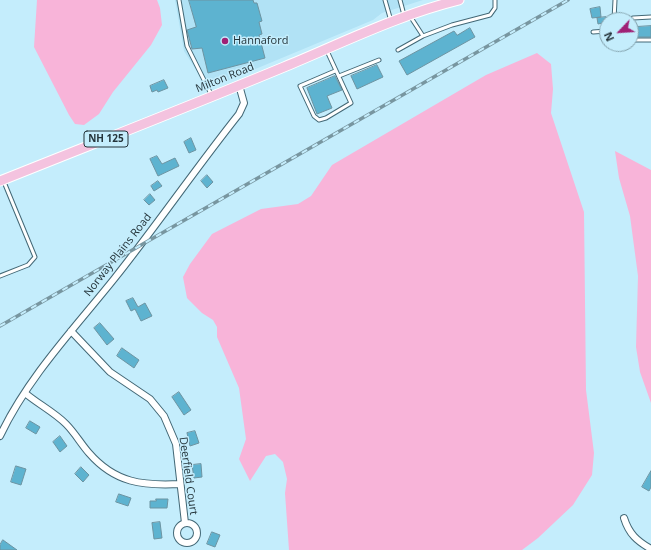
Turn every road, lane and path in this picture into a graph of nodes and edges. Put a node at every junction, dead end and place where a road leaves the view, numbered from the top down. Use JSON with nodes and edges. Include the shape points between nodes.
{"nodes":[{"id":1,"x":179,"y":0,"type":"edge"},
{"id":2,"x":386,"y":0,"type":"edge"},
{"id":3,"x":400,"y":0,"type":"edge"},
{"id":4,"x":459,"y":0,"type":"edge"},
{"id":5,"x":495,"y":0,"type":"edge"},
{"id":6,"x":615,"y":0,"type":"edge"},
{"id":7,"x":614,"y":12,"type":"edge"},
{"id":8,"x":407,"y":16,"type":"junction"},
{"id":9,"x":651,"y":17,"type":"edge"},
{"id":10,"x":392,"y":21,"type":"junction"},
{"id":11,"x":593,"y":32,"type":"dead end"},
{"id":12,"x":599,"y":32,"type":"edge"},
{"id":13,"x":423,"y":36,"type":"junction"},
{"id":14,"x":651,"y":40,"type":"edge"},
{"id":15,"x":326,"y":50,"type":"junction"},
{"id":16,"x":398,"y":50,"type":"dead end"},
{"id":17,"x":379,"y":60,"type":"dead end"},
{"id":18,"x":335,"y":71,"type":"junction"},
{"id":19,"x":340,"y":76,"type":"junction"},
{"id":20,"x":240,"y":86,"type":"junction"},
{"id":21,"x":212,"y":96,"type":"junction"},
{"id":22,"x":2,"y":181,"type":"edge"},
{"id":23,"x":0,"y":276,"type":"edge"},
{"id":24,"x":71,"y":331,"type":"junction"},
{"id":25,"x":25,"y":393,"type":"junction"},
{"id":26,"x":0,"y":436,"type":"edge"},
{"id":27,"x":180,"y":484,"type":"junction"},
{"id":28,"x":624,"y":518,"type":"dead end"},
{"id":29,"x":185,"y":523,"type":"dead end"},
{"id":30,"x":651,"y":549,"type":"edge"}],
"edges":[{"from":1,"to":21,"type":"lane","via":[[187,46]]},
{"from":2,"to":10,"type":"lane"},
{"from":3,"to":8,"type":"lane"},
{"from":4,"to":8,"type":"main road","name":"Milton Road","number":"NH 125"},
{"from":5,"to":13,"type":"lane","via":[[495,8],[490,15]]},
{"from":6,"to":7,"type":"lane"},
{"from":8,"to":10,"type":"main road","name":"Milton Road","number":"NH 125"},
{"from":8,"to":13,"type":"lane"},
{"from":9,"to":14,"type":"lane","via":[[633,18],[631,21],[632,37],[635,40]]},
{"from":10,"to":15,"type":"main road","name":"Milton Road","number":"NH 125"},
{"from":11,"to":12,"type":"lane"},
{"from":13,"to":16,"type":"lane"},
{"from":15,"to":18,"type":"lane"},
{"from":15,"to":20,"type":"main road","name":"Milton Road","number":"NH 125"},
{"from":17,"to":19,"type":"lane"},
{"from":18,"to":19,"type":"lane"},
{"from":18,"to":19,"type":"lane","via":[[300,86],[314,116],[319,120],[351,103]]},
{"from":20,"to":21,"type":"main road","name":"Milton Road","number":"NH 125"},
{"from":20,"to":24,"type":"street","name":"Norway Plains Road","via":[[244,103],[239,114],[131,257]]},
{"from":21,"to":22,"type":"main road","name":"Milton Road","number":"NH 125"},
{"from":22,"to":23,"type":"lane","via":[[35,257],[28,265]]},
{"from":24,"to":25,"type":"street","name":"Norway Plains Road"},
{"from":24,"to":27,"type":"street","name":"Deerfield Court","via":[[110,372],[143,394],[161,410],[176,444]]},
{"from":25,"to":26,"type":"street","name":"Norway Plains Road"},
{"from":25,"to":27,"type":"street","via":[[66,423],[95,460],[113,474],[142,485]]},
{"from":27,"to":29,"type":"street","name":"Deerfield Court"},
{"from":28,"to":30,"type":"street","via":[[630,533]]}]}
